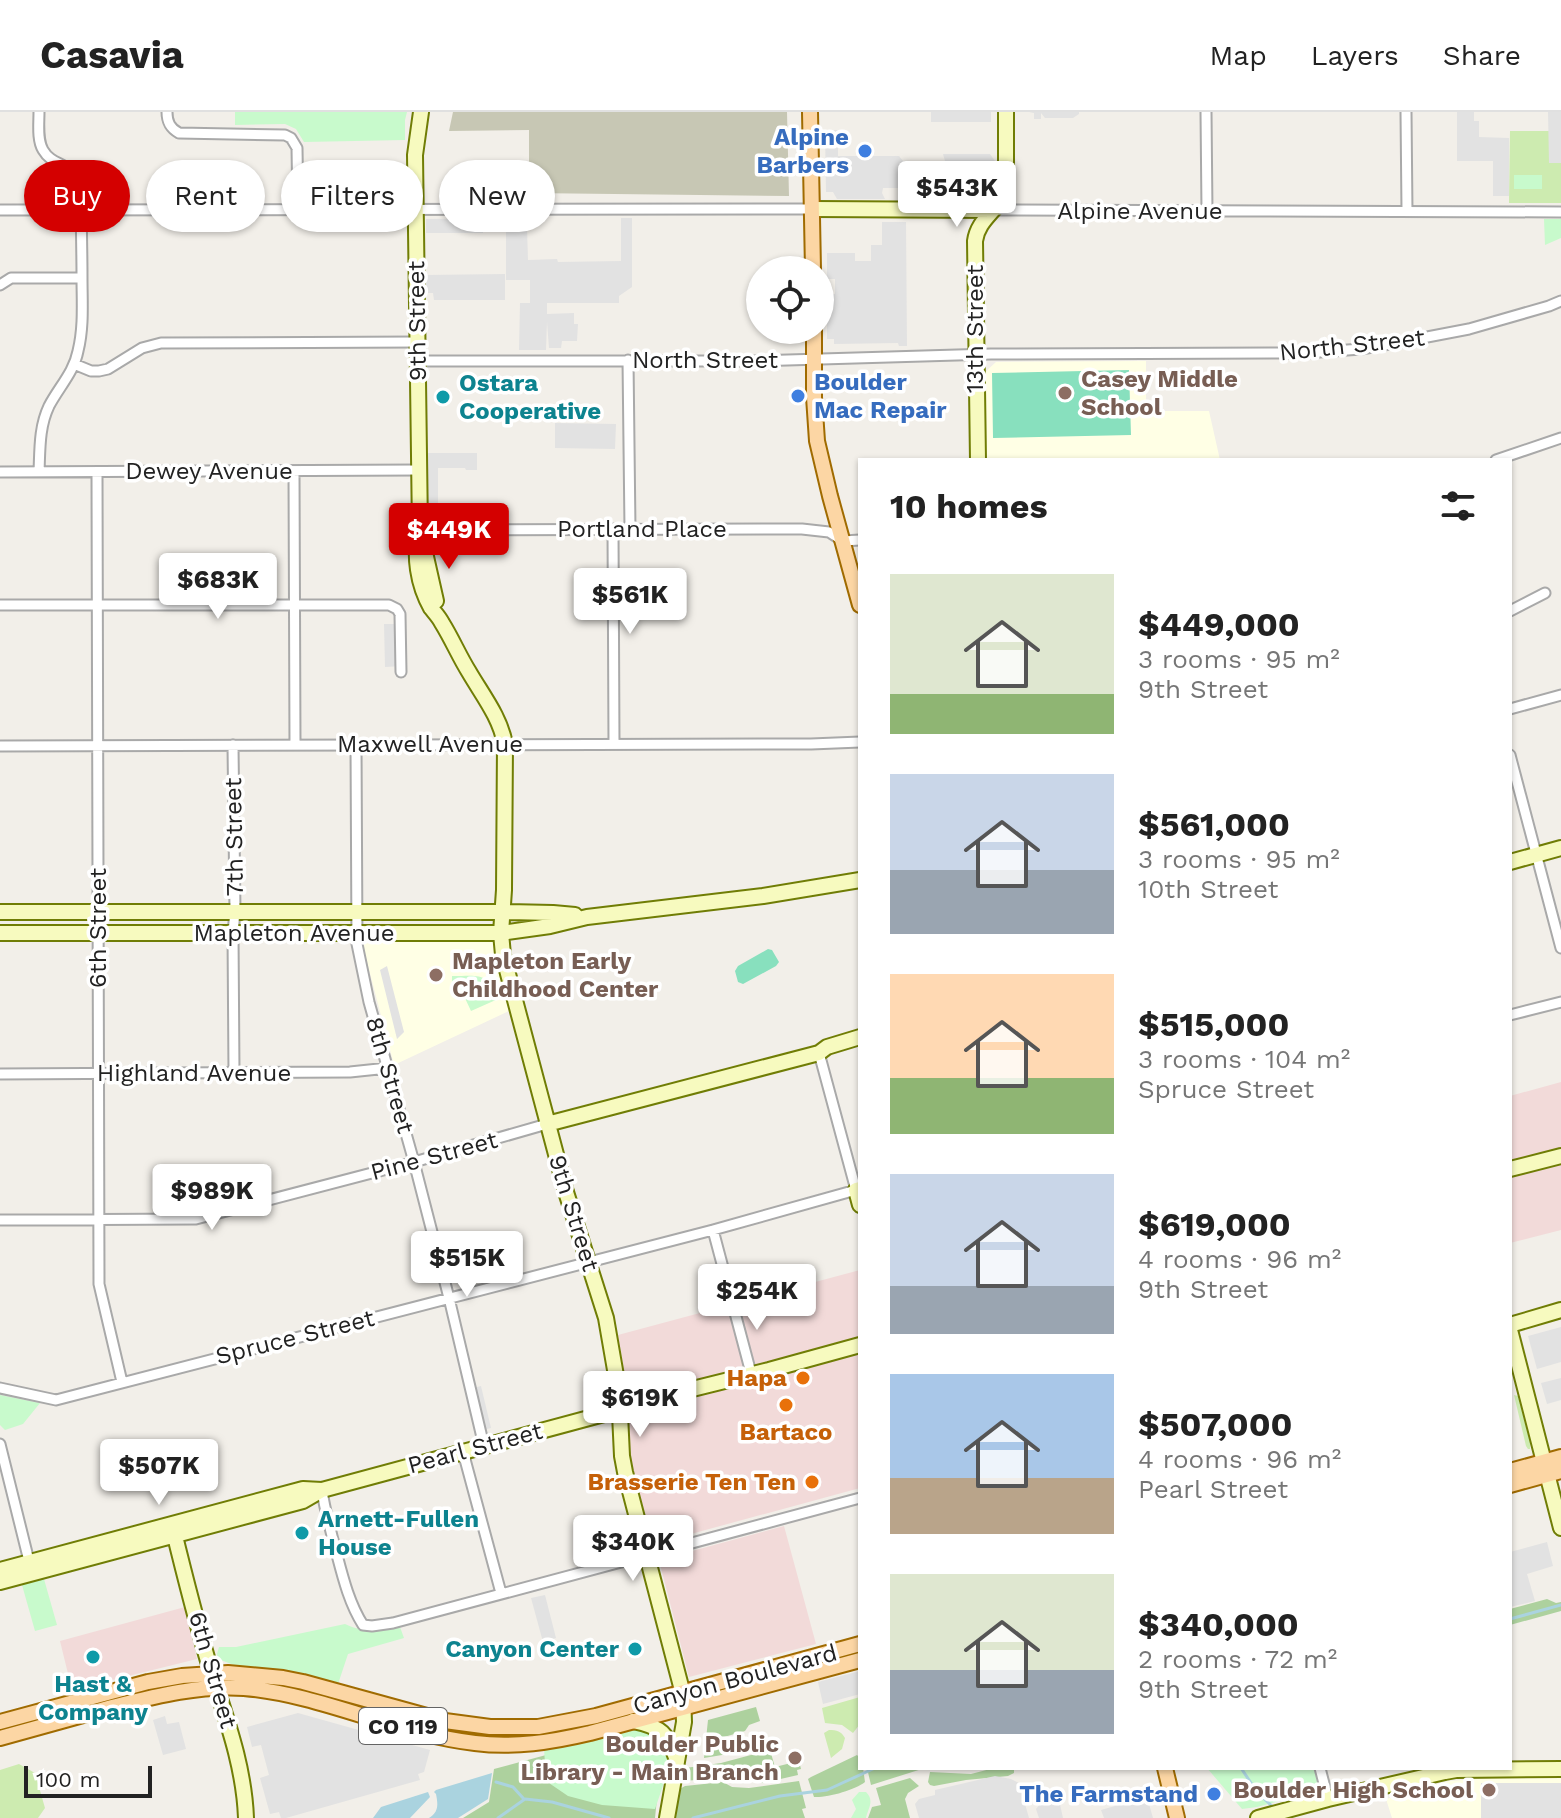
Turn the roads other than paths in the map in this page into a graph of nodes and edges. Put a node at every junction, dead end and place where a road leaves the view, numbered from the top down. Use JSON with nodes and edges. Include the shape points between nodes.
{"nodes":[{"id":1,"x":39,"y":112,"type":"edge"},
{"id":2,"x":167,"y":112,"type":"edge"},
{"id":3,"x":421,"y":112,"type":"edge"},
{"id":4,"x":810,"y":112,"type":"edge"},
{"id":5,"x":1006,"y":112,"type":"edge"},
{"id":6,"x":1206,"y":112,"type":"edge"},
{"id":7,"x":1406,"y":112,"type":"edge"},
{"id":8,"x":55,"y":160,"type":"edge"},
{"id":9,"x":297,"y":160,"type":"edge"},
{"id":10,"x":415,"y":160,"type":"edge"},
{"id":11,"x":812,"y":209,"type":"junction"},
{"id":12,"x":0,"y":210,"type":"edge"},
{"id":13,"x":24,"y":210,"type":"edge"},
{"id":14,"x":130,"y":210,"type":"edge"},
{"id":15,"x":281,"y":210,"type":"edge"},
{"id":16,"x":423,"y":210,"type":"edge"},
{"id":17,"x":950,"y":210,"type":"junction"},
{"id":18,"x":993,"y":210,"type":"junction"},
{"id":19,"x":1207,"y":211,"type":"junction"},
{"id":20,"x":1407,"y":211,"type":"junction"},
{"id":21,"x":1561,"y":212,"type":"edge"},
{"id":22,"x":81,"y":232,"type":"edge"},
{"id":23,"x":416,"y":232,"type":"edge"},
{"id":24,"x":975,"y":241,"type":"junction"},
{"id":25,"x":813,"y":256,"type":"edge"},
{"id":26,"x":82,"y":278,"type":"junction"},
{"id":27,"x":0,"y":285,"type":"edge"},
{"id":28,"x":1561,"y":301,"type":"edge"},
{"id":29,"x":418,"y":342,"type":"junction"},
{"id":30,"x":814,"y":344,"type":"edge"},
{"id":31,"x":976,"y":355,"type":"junction"},
{"id":32,"x":814,"y":358,"type":"junction"},
{"id":33,"x":628,"y":360,"type":"junction"},
{"id":34,"x":418,"y":361,"type":"junction"},
{"id":35,"x":74,"y":364,"type":"junction"},
{"id":36,"x":1561,"y":438,"type":"edge"},
{"id":37,"x":978,"y":458,"type":"edge"},
{"id":38,"x":1502,"y":458,"type":"edge"},
{"id":39,"x":419,"y":470,"type":"junction"},
{"id":40,"x":294,"y":471,"type":"junction"},
{"id":41,"x":0,"y":472,"type":"edge"},
{"id":42,"x":39,"y":472,"type":"junction"},
{"id":43,"x":97,"y":472,"type":"junction"},
{"id":44,"x":613,"y":529,"type":"junction"},
{"id":45,"x":630,"y":529,"type":"junction"},
{"id":46,"x":420,"y":530,"type":"junction"},
{"id":47,"x":858,"y":540,"type":"edge"},
{"id":48,"x":843,"y":541,"type":"junction"},
{"id":49,"x":1545,"y":593,"type":"dead end"},
{"id":50,"x":858,"y":597,"type":"edge"},
{"id":51,"x":0,"y":605,"type":"edge"},
{"id":52,"x":97,"y":605,"type":"junction"},
{"id":53,"x":295,"y":605,"type":"junction"},
{"id":54,"x":1512,"y":610,"type":"edge"},
{"id":55,"x":401,"y":672,"type":"dead end"},
{"id":56,"x":1561,"y":695,"type":"edge"},
{"id":57,"x":1512,"y":708,"type":"edge"},
{"id":58,"x":858,"y":742,"type":"edge"},
{"id":59,"x":295,"y":744,"type":"junction"},
{"id":60,"x":356,"y":744,"type":"junction"},
{"id":61,"x":505,"y":744,"type":"junction"},
{"id":62,"x":614,"y":744,"type":"junction"},
{"id":63,"x":233,"y":745,"type":"junction"},
{"id":64,"x":0,"y":746,"type":"edge"},
{"id":65,"x":98,"y":746,"type":"junction"},
{"id":66,"x":1512,"y":763,"type":"edge"},
{"id":67,"x":1561,"y":848,"type":"edge"},
{"id":68,"x":1536,"y":855,"type":"junction"},
{"id":69,"x":1512,"y":861,"type":"edge"},
{"id":70,"x":858,"y":880,"type":"edge"},
{"id":71,"x":235,"y":911,"type":"junction"},
{"id":72,"x":0,"y":912,"type":"edge"},
{"id":73,"x":357,"y":912,"type":"junction"},
{"id":74,"x":502,"y":912,"type":"junction"},
{"id":75,"x":98,"y":913,"type":"junction"},
{"id":76,"x":587,"y":917,"type":"junction"},
{"id":77,"x":0,"y":933,"type":"edge"},
{"id":78,"x":233,"y":933,"type":"junction"},
{"id":79,"x":356,"y":933,"type":"junction"},
{"id":80,"x":501,"y":933,"type":"junction"},
{"id":81,"x":98,"y":934,"type":"junction"},
{"id":82,"x":1561,"y":948,"type":"edge"},
{"id":83,"x":1561,"y":1002,"type":"edge"},
{"id":84,"x":1512,"y":1014,"type":"edge"},
{"id":85,"x":858,"y":1038,"type":"edge"},
{"id":86,"x":819,"y":1053,"type":"junction"},
{"id":87,"x":388,"y":1068,"type":"junction"},
{"id":88,"x":234,"y":1073,"type":"junction"},
{"id":89,"x":0,"y":1074,"type":"edge"},
{"id":90,"x":99,"y":1074,"type":"junction"},
{"id":91,"x":547,"y":1124,"type":"junction"},
{"id":92,"x":1561,"y":1156,"type":"edge"},
{"id":93,"x":414,"y":1162,"type":"junction"},
{"id":94,"x":1512,"y":1168,"type":"edge"},
{"id":95,"x":858,"y":1191,"type":"edge"},
{"id":96,"x":858,"y":1195,"type":"edge"},
{"id":97,"x":99,"y":1219,"type":"junction"},
{"id":98,"x":0,"y":1220,"type":"edge"},
{"id":99,"x":713,"y":1230,"type":"junction"},
{"id":100,"x":588,"y":1262,"type":"junction"},
{"id":101,"x":449,"y":1298,"type":"junction"},
{"id":102,"x":1561,"y":1310,"type":"edge"},
{"id":103,"x":1512,"y":1326,"type":"edge"},
{"id":104,"x":1512,"y":1334,"type":"edge"},
{"id":105,"x":858,"y":1346,"type":"edge"},
{"id":106,"x":751,"y":1373,"type":"junction"},
{"id":107,"x":122,"y":1382,"type":"junction"},
{"id":108,"x":0,"y":1388,"type":"edge"},
{"id":109,"x":620,"y":1409,"type":"junction"},
{"id":110,"x":0,"y":1444,"type":"edge"},
{"id":111,"x":484,"y":1446,"type":"junction"},
{"id":112,"x":463,"y":1452,"type":"junction"},
{"id":113,"x":1561,"y":1457,"type":"edge"},
{"id":114,"x":1551,"y":1469,"type":"edge"},
{"id":115,"x":1512,"y":1471,"type":"edge"},
{"id":116,"x":1512,"y":1484,"type":"edge"},
{"id":117,"x":322,"y":1490,"type":"junction"},
{"id":118,"x":858,"y":1499,"type":"edge"},
{"id":119,"x":1561,"y":1528,"type":"edge"},
{"id":120,"x":174,"y":1529,"type":"junction"},
{"id":121,"x":646,"y":1555,"type":"junction"},
{"id":122,"x":30,"y":1568,"type":"junction"},
{"id":123,"x":0,"y":1570,"type":"edge"},
{"id":124,"x":0,"y":1582,"type":"edge"},
{"id":125,"x":501,"y":1593,"type":"junction"},
{"id":126,"x":858,"y":1645,"type":"edge"},
{"id":127,"x":858,"y":1660,"type":"edge"},
{"id":128,"x":212,"y":1673,"type":"junction"},
{"id":129,"x":218,"y":1687,"type":"junction"},
{"id":130,"x":684,"y":1701,"type":"junction"},
{"id":131,"x":633,"y":1721,"type":"junction"},
{"id":132,"x":0,"y":1722,"type":"edge"},
{"id":133,"x":0,"y":1738,"type":"edge"},
{"id":134,"x":677,"y":1761,"type":"junction"},
{"id":135,"x":1512,"y":1769,"type":"edge"},
{"id":136,"x":1561,"y":1769,"type":"edge"},
{"id":137,"x":1165,"y":1770,"type":"edge"},
{"id":138,"x":1321,"y":1770,"type":"edge"},
{"id":139,"x":1456,"y":1770,"type":"edge"},
{"id":140,"x":1328,"y":1799,"type":"junction"},
{"id":141,"x":246,"y":1818,"type":"edge"},
{"id":142,"x":667,"y":1818,"type":"edge"},
{"id":143,"x":1177,"y":1818,"type":"edge"},
{"id":144,"x":1259,"y":1818,"type":"edge"}],
"edges":[{"from":1,"to":8,"type":"street","via":[[41,148]]},
{"from":2,"to":9,"type":"street","via":[[169,124],[179,133],[285,135],[297,148]]},
{"from":3,"to":10,"type":"street","name":"9th Street"},
{"from":4,"to":11,"type":"main road"},
{"from":5,"to":18,"type":"street","name":"13th Street","via":[[1006,189]]},
{"from":6,"to":19,"type":"street"},
{"from":7,"to":20,"type":"street"},
{"from":11,"to":16,"type":"street","name":"Alpine Avenue"},
{"from":11,"to":17,"type":"street","name":"Alpine Avenue"},
{"from":11,"to":25,"type":"main road"},
{"from":12,"to":13,"type":"street","name":"Alpine Avenue"},
{"from":14,"to":15,"type":"street","name":"Alpine Avenue"},
{"from":17,"to":18,"type":"street","name":"Alpine Avenue"},
{"from":17,"to":24,"type":"street","via":[[968,220]]},
{"from":18,"to":19,"type":"street","name":"Alpine Avenue"},
{"from":18,"to":24,"type":"street","name":"13th Street","via":[[979,226]]},
{"from":19,"to":20,"type":"street","name":"Alpine Avenue"},
{"from":20,"to":21,"type":"street","name":"Alpine Avenue"},
{"from":22,"to":26,"type":"street"},
{"from":23,"to":29,"type":"street","name":"9th Street"},
{"from":24,"to":31,"type":"street","name":"13th Street"},
{"from":26,"to":27,"type":"street","via":[[19,277]]},
{"from":26,"to":35,"type":"street","via":[[82,329]]},
{"from":28,"to":31,"type":"street","name":"North Street","via":[[1469,329],[1361,349]]},
{"from":29,"to":34,"type":"street","name":"9th Street"},
{"from":29,"to":35,"type":"street","via":[[161,343],[108,369],[91,371]]},
{"from":30,"to":32,"type":"main road"},
{"from":31,"to":32,"type":"street","name":"North Street"},
{"from":31,"to":37,"type":"street","name":"13th Street"},
{"from":32,"to":33,"type":"street","name":"North Street"},
{"from":32,"to":48,"type":"main road","via":[[817,441]]},
{"from":33,"to":34,"type":"street","name":"North Street"},
{"from":33,"to":45,"type":"street"},
{"from":34,"to":39,"type":"street","name":"9th Street"},
{"from":35,"to":42,"type":"street","via":[[43,422]]},
{"from":36,"to":38,"type":"street"},
{"from":39,"to":40,"type":"street","name":"Dewey Avenue"},
{"from":39,"to":46,"type":"street","name":"9th Street"},
{"from":40,"to":43,"type":"street","name":"Dewey Avenue"},
{"from":40,"to":53,"type":"street"},
{"from":41,"to":42,"type":"street","name":"Dewey Avenue"},
{"from":42,"to":43,"type":"street","name":"Dewey Avenue"},
{"from":43,"to":52,"type":"street","name":"6th Street"},
{"from":44,"to":45,"type":"street","name":"Portland Place"},
{"from":44,"to":46,"type":"street","name":"Portland Place"},
{"from":44,"to":62,"type":"street"},
{"from":45,"to":48,"type":"street","name":"Portland Place","via":[[802,529],[829,532]]},
{"from":46,"to":61,"type":"street","name":"9th Street","via":[[440,619],[494,714]]},
{"from":47,"to":48,"type":"street","name":"Portland Place"},
{"from":48,"to":50,"type":"main road"},
{"from":49,"to":54,"type":"street"},
{"from":51,"to":52,"type":"street"},
{"from":52,"to":53,"type":"street"},
{"from":52,"to":65,"type":"street","name":"6th Street"},
{"from":53,"to":55,"type":"street","via":[[393,606],[400,614]]},
{"from":53,"to":59,"type":"street"},
{"from":56,"to":57,"type":"street"},
{"from":58,"to":62,"type":"street","name":"Maxwell Avenue"},
{"from":59,"to":60,"type":"street","name":"Maxwell Avenue"},
{"from":59,"to":63,"type":"street","name":"Maxwell Avenue"},
{"from":60,"to":61,"type":"street","name":"Maxwell Avenue"},
{"from":60,"to":73,"type":"street","name":"8th Street"},
{"from":61,"to":62,"type":"street","name":"Maxwell Avenue"},
{"from":61,"to":74,"type":"street","name":"9th Street"},
{"from":63,"to":65,"type":"street","name":"Maxwell Avenue"},
{"from":63,"to":71,"type":"street","name":"7th Street"},
{"from":64,"to":65,"type":"street","name":"Maxwell Avenue"},
{"from":65,"to":75,"type":"street","name":"6th Street"},
{"from":66,"to":68,"type":"street"},
{"from":67,"to":68,"type":"street"},
{"from":68,"to":69,"type":"street"},
{"from":68,"to":82,"type":"street"},
{"from":70,"to":76,"type":"street","name":"Mapleton Avenue"},
{"from":71,"to":73,"type":"street","name":"Mapleton Avenue"},
{"from":71,"to":75,"type":"street","name":"Mapleton Avenue"},
{"from":71,"to":78,"type":"street","name":"7th Street"},
{"from":72,"to":75,"type":"street","name":"Mapleton Avenue"},
{"from":73,"to":74,"type":"street","name":"Mapleton Avenue"},
{"from":73,"to":79,"type":"street","name":"8th Street"},
{"from":74,"to":76,"type":"street","name":"Mapleton Avenue"},
{"from":74,"to":80,"type":"street","name":"9th Street"},
{"from":75,"to":81,"type":"street","name":"6th Street"},
{"from":76,"to":80,"type":"street","name":"Mapleton Avenue"},
{"from":77,"to":81,"type":"street","name":"Mapleton Avenue"},
{"from":78,"to":79,"type":"street","name":"Mapleton Avenue"},
{"from":78,"to":81,"type":"street","name":"Mapleton Avenue"},
{"from":78,"to":88,"type":"street","name":"7th Street"},
{"from":79,"to":80,"type":"street","name":"Mapleton Avenue"},
{"from":79,"to":87,"type":"street","name":"8th Street"},
{"from":80,"to":91,"type":"street","name":"9th Street"},
{"from":81,"to":90,"type":"street","name":"6th Street"},
{"from":83,"to":84,"type":"street"},
{"from":85,"to":86,"type":"street","name":"Pine Street"},
{"from":86,"to":91,"type":"street","name":"Pine Street"},
{"from":86,"to":95,"type":"street"},
{"from":87,"to":88,"type":"street","name":"Highland Avenue"},
{"from":87,"to":93,"type":"street","name":"8th Street"},
{"from":88,"to":90,"type":"street","name":"Highland Avenue"},
{"from":89,"to":90,"type":"street","name":"Highland Avenue"},
{"from":90,"to":97,"type":"street","name":"6th Street"},
{"from":91,"to":93,"type":"street","name":"Pine Street"},
{"from":91,"to":100,"type":"street","name":"9th Street"},
{"from":92,"to":94,"type":"street"},
{"from":93,"to":97,"type":"street","name":"Pine Street","via":[[196,1219]]},
{"from":93,"to":101,"type":"street","name":"8th Street"},
{"from":96,"to":99,"type":"street","name":"Spruce Street"},
{"from":97,"to":98,"type":"street","name":"Pine Street"},
{"from":97,"to":107,"type":"street","name":"6th Street","via":[[99,1284]]},
{"from":99,"to":100,"type":"street","name":"Spruce Street"},
{"from":99,"to":106,"type":"street"},
{"from":100,"to":101,"type":"street","name":"Spruce Street"},
{"from":100,"to":109,"type":"street","name":"9th Street","via":[[606,1318]]},
{"from":101,"to":107,"type":"street","name":"Spruce Street"},
{"from":101,"to":111,"type":"street","name":"8th Street"},
{"from":102,"to":103,"type":"street"},
{"from":104,"to":114,"type":"street"},
{"from":105,"to":106,"type":"street","name":"Pearl Street"},
{"from":106,"to":109,"type":"street","name":"Pearl Street"},
{"from":107,"to":108,"type":"street","name":"Spruce Street","via":[[56,1400]]},
{"from":109,"to":111,"type":"street","name":"Pearl Street"},
{"from":109,"to":121,"type":"street","name":"9th Street","via":[[622,1456]]},
{"from":110,"to":122,"type":"street"},
{"from":111,"to":112,"type":"street","name":"Pearl Street"},
{"from":112,"to":117,"type":"street","name":"Pearl Street"},
{"from":112,"to":125,"type":"street"},
{"from":113,"to":114,"type":"main road"},
{"from":114,"to":115,"type":"main road"},
{"from":114,"to":116,"type":"main road"},
{"from":114,"to":119,"type":"street"},
{"from":117,"to":120,"type":"street","name":"Pearl Street","via":[[303,1489]]},
{"from":117,"to":125,"type":"street","via":[[354,1611],[363,1625],[393,1623]]},
{"from":118,"to":121,"type":"street"},
{"from":120,"to":122,"type":"street","name":"Pearl Street"},
{"from":120,"to":128,"type":"street","name":"6th Street"},
{"from":121,"to":125,"type":"street"},
{"from":121,"to":130,"type":"street","name":"9th Street"},
{"from":122,"to":123,"type":"street","name":"Pearl Street"},
{"from":122,"to":124,"type":"street","name":"Pearl Street"},
{"from":126,"to":130,"type":"main road","name":"Canyon Boulevard","number":"CO 119"},
{"from":127,"to":130,"type":"main road","name":"Canyon Boulevard","number":"CO 119"},
{"from":128,"to":129,"type":"street","name":"6th Street"},
{"from":128,"to":130,"type":"main road","name":"Canyon Boulevard","number":"CO 119","via":[[283,1678],[445,1721],[502,1728],[565,1724]]},
{"from":128,"to":132,"type":"main road","name":"Canyon Boulevard","number":"CO 119","via":[[160,1679]]},
{"from":129,"to":131,"type":"main road","name":"Canyon Boulevard","number":"CO 119","via":[[291,1695],[434,1735],[495,1745],[558,1741]]},
{"from":129,"to":133,"type":"main road","name":"Canyon Boulevard","number":"CO 119","via":[[158,1695]]},
{"from":129,"to":141,"type":"street","name":"6th Street","via":[[242,1774]]},
{"from":130,"to":131,"type":"main road","name":"Canyon Boulevard","number":"CO 119"},
{"from":130,"to":134,"type":"street","name":"9th Street"},
{"from":131,"to":134,"type":"street","via":[[662,1731]]},
{"from":134,"to":142,"type":"street","name":"9th Street"},
{"from":135,"to":136,"type":"street"},
{"from":137,"to":143,"type":"main road"},
{"from":138,"to":140,"type":"street"},
{"from":139,"to":140,"type":"street"},
{"from":140,"to":144,"type":"street"}]}
